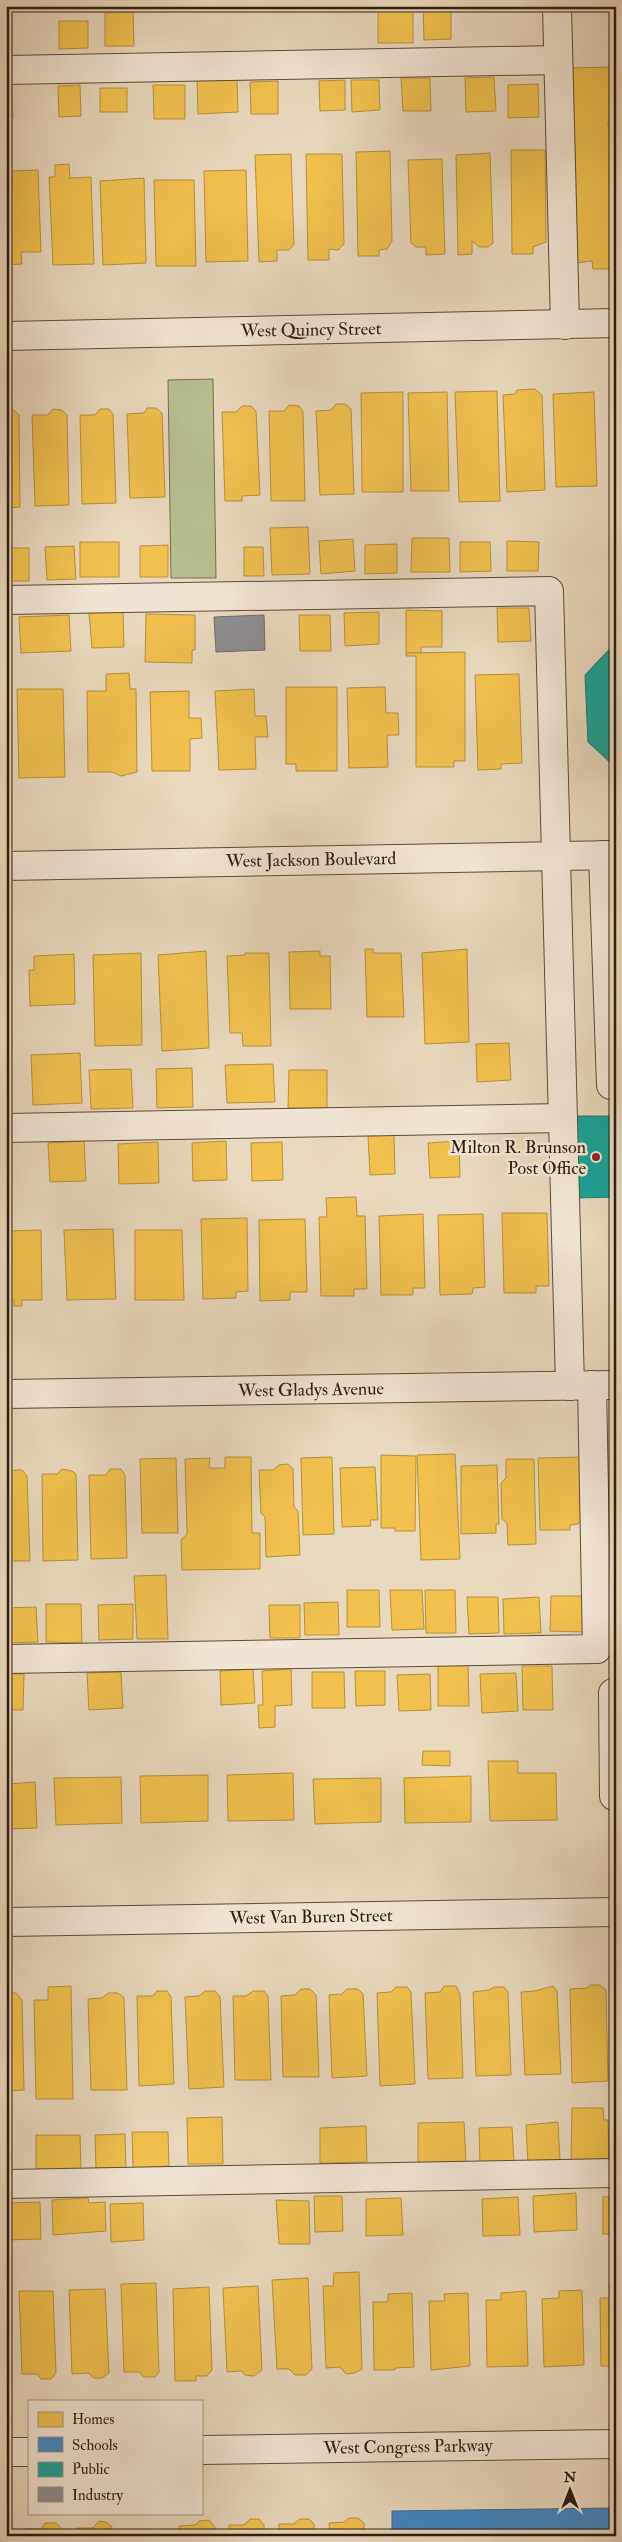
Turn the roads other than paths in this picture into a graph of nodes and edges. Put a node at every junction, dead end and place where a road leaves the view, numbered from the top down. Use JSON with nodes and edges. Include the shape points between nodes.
{"nodes":[{"id":1,"x":557,"y":6,"type":"edge"},
{"id":2,"x":558,"y":60,"type":"junction"},
{"id":3,"x":6,"y":70,"type":"edge"},
{"id":4,"x":616,"y":324,"type":"edge"},
{"id":5,"x":565,"y":325,"type":"junction"},
{"id":6,"x":6,"y":336,"type":"edge"},
{"id":7,"x":6,"y":600,"type":"edge"},
{"id":8,"x":610,"y":855,"type":"edge"},
{"id":9,"x":556,"y":856,"type":"junction"},
{"id":10,"x":6,"y":866,"type":"edge"},
{"id":11,"x":610,"y":922,"type":"edge"},
{"id":12,"x":611,"y":1085,"type":"dead end"},
{"id":13,"x":563,"y":1118,"type":"junction"},
{"id":14,"x":6,"y":1128,"type":"edge"},
{"id":15,"x":593,"y":1385,"type":"edge"},
{"id":16,"x":6,"y":1394,"type":"edge"},
{"id":17,"x":6,"y":1658,"type":"edge"},
{"id":18,"x":616,"y":1693,"type":"edge"},
{"id":19,"x":614,"y":1796,"type":"dead end"},
{"id":20,"x":616,"y":1912,"type":"edge"},
{"id":21,"x":6,"y":1922,"type":"edge"},
{"id":22,"x":616,"y":1922,"type":"edge"},
{"id":23,"x":616,"y":2174,"type":"edge"},
{"id":24,"x":6,"y":2184,"type":"edge"},
{"id":25,"x":616,"y":2444,"type":"edge"},
{"id":26,"x":202,"y":2450,"type":"edge"},
{"id":27,"x":6,"y":2452,"type":"edge"},
{"id":28,"x":28,"y":2452,"type":"edge"}],
"edges":[{"from":1,"to":2,"type":"street"},
{"from":2,"to":3,"type":"street"},
{"from":2,"to":5,"type":"street"},
{"from":4,"to":5,"type":"street","name":"West Quincy Street"},
{"from":5,"to":6,"type":"street","name":"West Quincy Street"},
{"from":7,"to":9,"type":"street","via":[[549,591]]},
{"from":8,"to":9,"type":"street","name":"West Jackson Boulevard"},
{"from":8,"to":11,"type":"street"},
{"from":9,"to":10,"type":"street","name":"West Jackson Boulevard"},
{"from":9,"to":13,"type":"street"},
{"from":11,"to":12,"type":"street"},
{"from":13,"to":14,"type":"street"},
{"from":13,"to":15,"type":"street"},
{"from":15,"to":16,"type":"street","name":"West Gladys Avenue"},
{"from":15,"to":17,"type":"street","via":[[597,1649]]},
{"from":18,"to":19,"type":"street","via":[[613,1693]]},
{"from":20,"to":21,"type":"street","name":"West Van Buren Street"},
{"from":20,"to":22,"type":"street"},
{"from":23,"to":24,"type":"street"},
{"from":25,"to":26,"type":"street","name":"West Congress Parkway"},
{"from":27,"to":28,"type":"street"}]}
